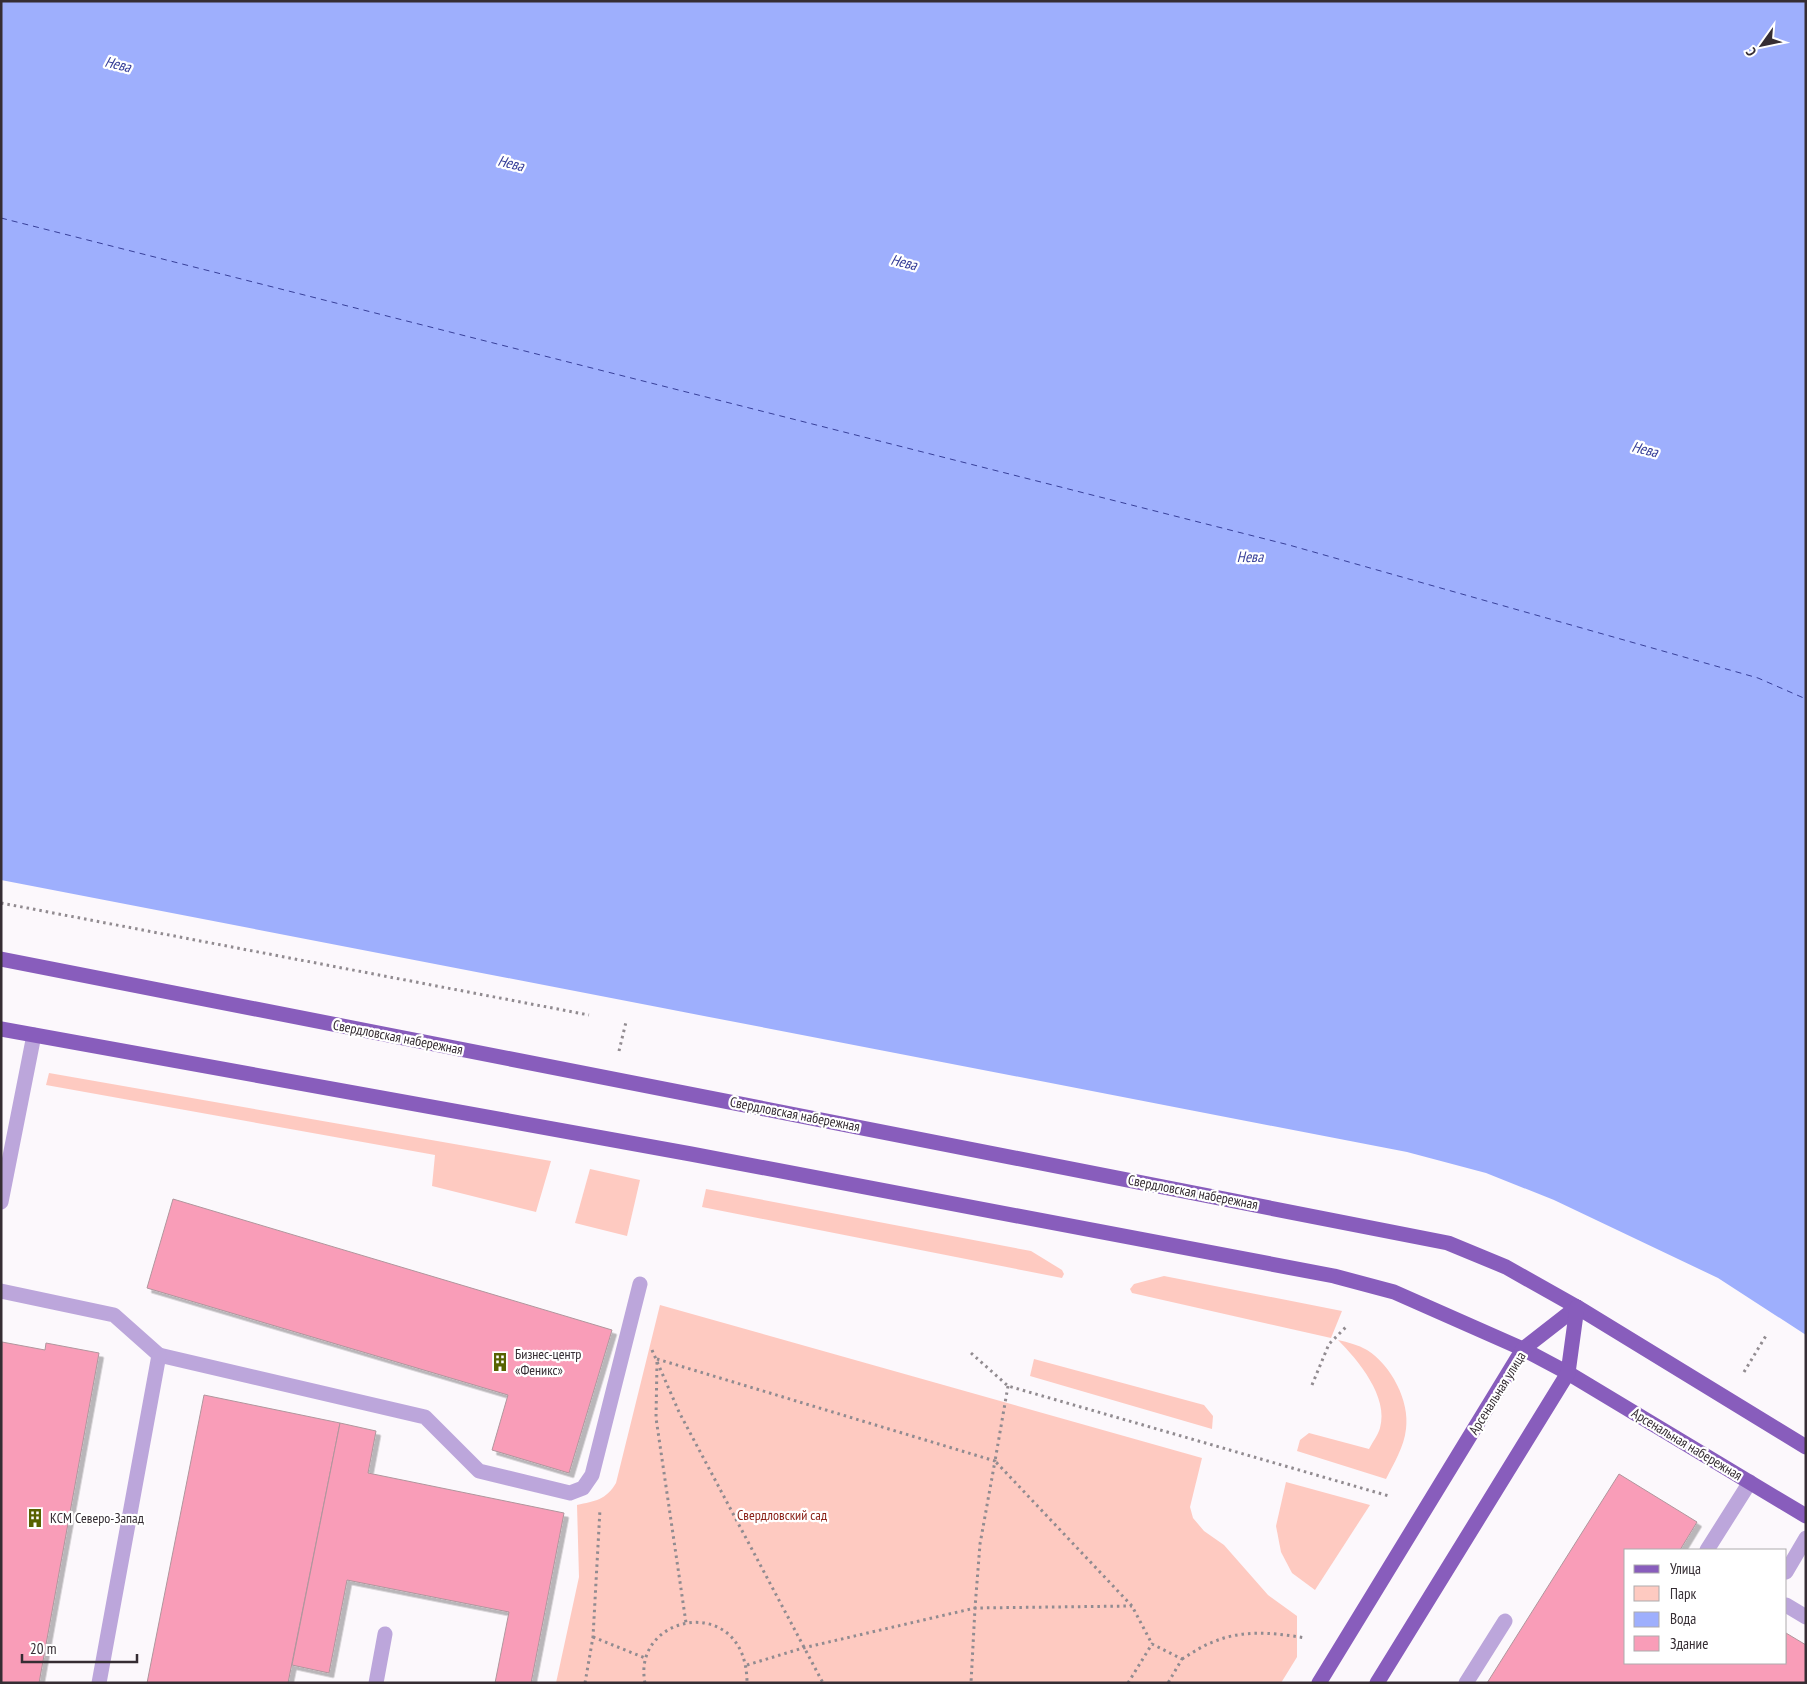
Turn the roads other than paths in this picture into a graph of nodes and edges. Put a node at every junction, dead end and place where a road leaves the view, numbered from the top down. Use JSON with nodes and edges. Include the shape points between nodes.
{"nodes":[{"id":1,"x":1,"y":959,"type":"edge"},
{"id":2,"x":1,"y":1029,"type":"edge"},
{"id":3,"x":34,"y":1035,"type":"junction"},
{"id":4,"x":1,"y":1202,"type":"edge"},
{"id":5,"x":640,"y":1284,"type":"dead end"},
{"id":6,"x":1,"y":1291,"type":"edge"},
{"id":7,"x":1576,"y":1307,"type":"junction"},
{"id":8,"x":1523,"y":1349,"type":"junction"},
{"id":9,"x":159,"y":1355,"type":"junction"},
{"id":10,"x":1568,"y":1373,"type":"junction"},
{"id":11,"x":1806,"y":1446,"type":"edge"},
{"id":12,"x":1750,"y":1482,"type":"junction"},
{"id":13,"x":1806,"y":1516,"type":"edge"},
{"id":14,"x":1806,"y":1538,"type":"edge"},
{"id":15,"x":1708,"y":1549,"type":"edge"},
{"id":16,"x":1787,"y":1570,"type":"edge"},
{"id":17,"x":1787,"y":1606,"type":"edge"},
{"id":18,"x":1806,"y":1617,"type":"edge"},
{"id":19,"x":1505,"y":1621,"type":"dead end"},
{"id":20,"x":385,"y":1634,"type":"dead end"},
{"id":21,"x":99,"y":1683,"type":"edge"},
{"id":22,"x":376,"y":1683,"type":"edge"},
{"id":23,"x":1319,"y":1683,"type":"edge"},
{"id":24,"x":1377,"y":1683,"type":"edge"},
{"id":25,"x":1466,"y":1683,"type":"edge"}],
"edges":[{"from":1,"to":7,"type":"main road","name":"Свердловская набережная","via":[[1439,1242],[1506,1267]]},
{"from":2,"to":3,"type":"main road"},
{"from":3,"to":4,"type":"lane"},
{"from":3,"to":8,"type":"main road","via":[[691,1154],[1334,1276],[1394,1292]]},
{"from":5,"to":9,"type":"lane","via":[[592,1475],[583,1488],[570,1493],[479,1470],[425,1417]]},
{"from":6,"to":9,"type":"lane","via":[[114,1315]]},
{"from":7,"to":8,"type":"main road","name":"Арсенальная улица"},
{"from":7,"to":10,"type":"main road"},
{"from":7,"to":11,"type":"main road"},
{"from":8,"to":10,"type":"main road"},
{"from":8,"to":23,"type":"main road","name":"Арсенальная улица"},
{"from":9,"to":21,"type":"lane"},
{"from":10,"to":12,"type":"main road","name":"Арсенальная набережная"},
{"from":10,"to":24,"type":"main road"},
{"from":12,"to":13,"type":"main road","name":"Арсенальная набережная"},
{"from":12,"to":15,"type":"lane"},
{"from":14,"to":16,"type":"lane"},
{"from":17,"to":18,"type":"lane"},
{"from":19,"to":25,"type":"lane"},
{"from":20,"to":22,"type":"lane"}]}
